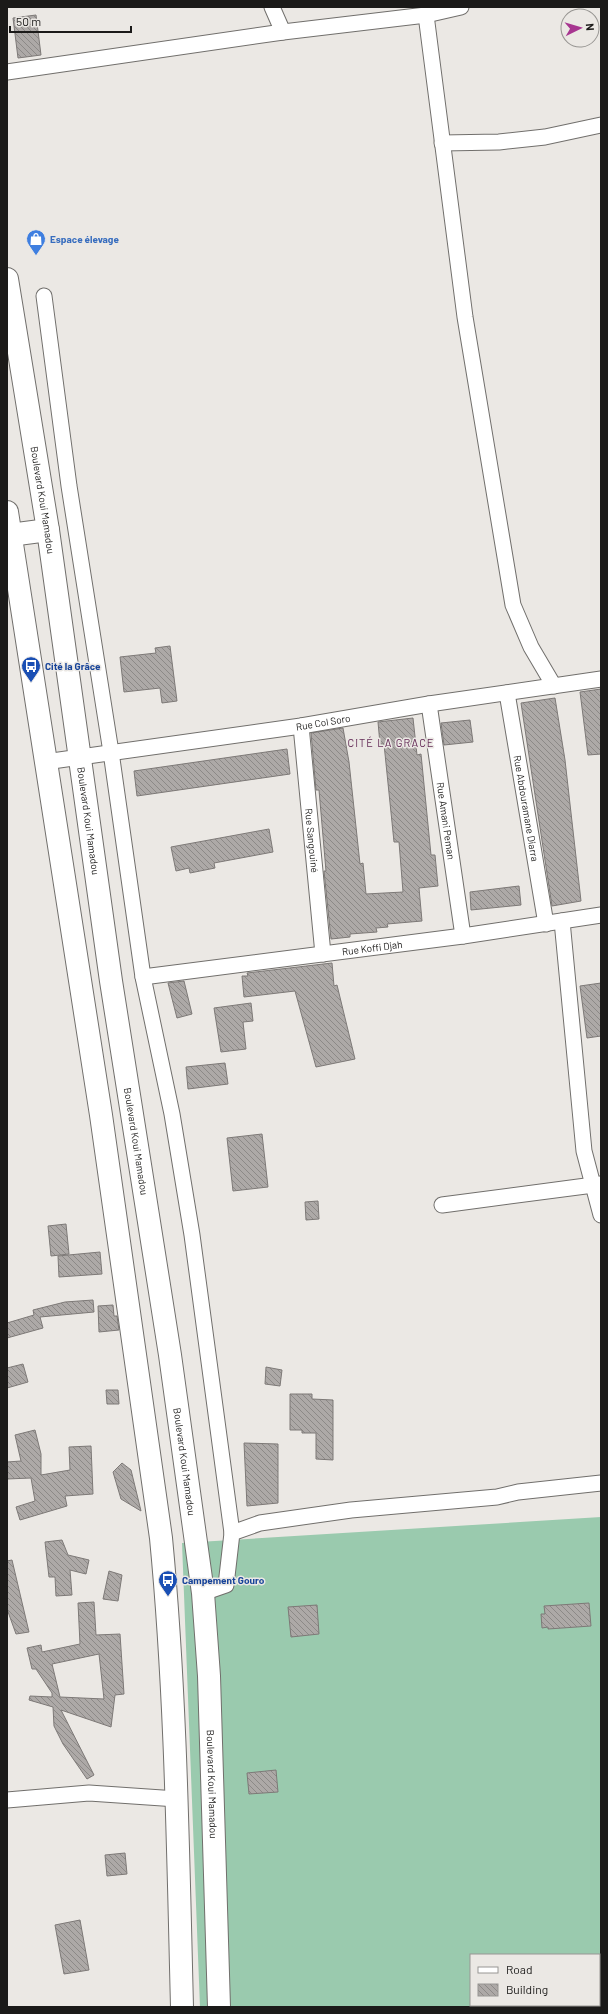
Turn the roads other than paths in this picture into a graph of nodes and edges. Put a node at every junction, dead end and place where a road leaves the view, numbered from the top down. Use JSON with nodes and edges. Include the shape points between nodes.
{"nodes":[{"id":1,"x":272,"y":7,"type":"edge"},
{"id":2,"x":460,"y":7,"type":"edge"},
{"id":3,"x":426,"y":16,"type":"junction"},
{"id":4,"x":283,"y":32,"type":"junction"},
{"id":5,"x":7,"y":72,"type":"edge"},
{"id":6,"x":601,"y":125,"type":"edge"},
{"id":7,"x":442,"y":143,"type":"junction"},
{"id":8,"x":7,"y":279,"type":"edge"},
{"id":9,"x":44,"y":296,"type":"dead end"},
{"id":10,"x":7,"y":512,"type":"edge"},
{"id":11,"x":48,"y":530,"type":"junction"},
{"id":12,"x":8,"y":535,"type":"edge"},
{"id":13,"x":601,"y":679,"type":"edge"},
{"id":14,"x":554,"y":686,"type":"junction"},
{"id":15,"x":506,"y":693,"type":"junction"},
{"id":16,"x":429,"y":704,"type":"junction"},
{"id":17,"x":301,"y":726,"type":"junction"},
{"id":18,"x":111,"y":752,"type":"junction"},
{"id":19,"x":80,"y":756,"type":"junction"},
{"id":20,"x":45,"y":762,"type":"junction"},
{"id":21,"x":601,"y":915,"type":"edge"},
{"id":22,"x":562,"y":921,"type":"junction"},
{"id":23,"x":546,"y":924,"type":"junction"},
{"id":24,"x":463,"y":936,"type":"junction"},
{"id":25,"x":323,"y":954,"type":"junction"},
{"id":26,"x":143,"y":977,"type":"junction"},
{"id":27,"x":597,"y":1184,"type":"edge"},
{"id":28,"x":442,"y":1205,"type":"dead end"},
{"id":29,"x":601,"y":1215,"type":"edge"},
{"id":30,"x":601,"y":1483,"type":"edge"},
{"id":31,"x":232,"y":1533,"type":"junction"},
{"id":32,"x":203,"y":1593,"type":"junction"},
{"id":33,"x":177,"y":1799,"type":"junction"},
{"id":34,"x":7,"y":1800,"type":"edge"},
{"id":35,"x":182,"y":2007,"type":"edge"},
{"id":36,"x":219,"y":2007,"type":"edge"}],
"edges":[{"from":1,"to":4,"type":"street"},
{"from":2,"to":3,"type":"street"},
{"from":3,"to":4,"type":"street"},
{"from":3,"to":7,"type":"street"},
{"from":4,"to":5,"type":"street"},
{"from":6,"to":7,"type":"street","via":[[498,142]]},
{"from":7,"to":14,"type":"street","via":[[464,317],[513,604],[531,647]]},
{"from":8,"to":11,"type":"main road","name":"Boulevard Koui Mamadou"},
{"from":9,"to":18,"type":"street","via":[[69,486]]},
{"from":10,"to":12,"type":"main road"},
{"from":11,"to":12,"type":"main road"},
{"from":11,"to":19,"type":"main road","name":"Boulevard Koui Mamadou"},
{"from":12,"to":20,"type":"main road"},
{"from":13,"to":14,"type":"street","name":"Rue Col Soro"},
{"from":14,"to":15,"type":"street","name":"Rue Col Soro"},
{"from":15,"to":16,"type":"street","name":"Rue Col Soro"},
{"from":15,"to":23,"type":"street","name":"Rue Abdouramane Diarra"},
{"from":16,"to":17,"type":"street","name":"Rue Col Soro"},
{"from":16,"to":24,"type":"street","name":"Rue Amani Peman"},
{"from":17,"to":18,"type":"street","name":"Rue Col Soro"},
{"from":17,"to":25,"type":"street","name":"Rue Sangouiné"},
{"from":18,"to":19,"type":"street","name":"Rue Col Soro"},
{"from":18,"to":26,"type":"street"},
{"from":19,"to":20,"type":"street","name":"Rue Col Soro"},
{"from":19,"to":32,"type":"main road","name":"Boulevard Koui Mamadou","via":[[111,982],[170,1355]]},
{"from":20,"to":33,"type":"main road","via":[[101,1115],[161,1538],[167,1601]]},
{"from":21,"to":22,"type":"street","name":"Rue Koffi Djah"},
{"from":22,"to":23,"type":"street","name":"Rue Koffi Djah"},
{"from":22,"to":27,"type":"street","via":[[584,1151]]},
{"from":23,"to":24,"type":"street","name":"Rue Koffi Djah"},
{"from":24,"to":25,"type":"street","name":"Rue Koffi Djah"},
{"from":25,"to":26,"type":"street","name":"Rue Koffi Djah"},
{"from":26,"to":31,"type":"street","via":[[174,1122]]},
{"from":27,"to":28,"type":"street"},
{"from":27,"to":29,"type":"street"},
{"from":30,"to":31,"type":"street","via":[[351,1510],[260,1523]]},
{"from":31,"to":32,"type":"street","via":[[226,1585]]},
{"from":32,"to":36,"type":"main road","name":"Boulevard Koui Mamadou","via":[[209,1676]]},
{"from":33,"to":34,"type":"street","via":[[89,1793]]},
{"from":33,"to":35,"type":"main road"}]}
